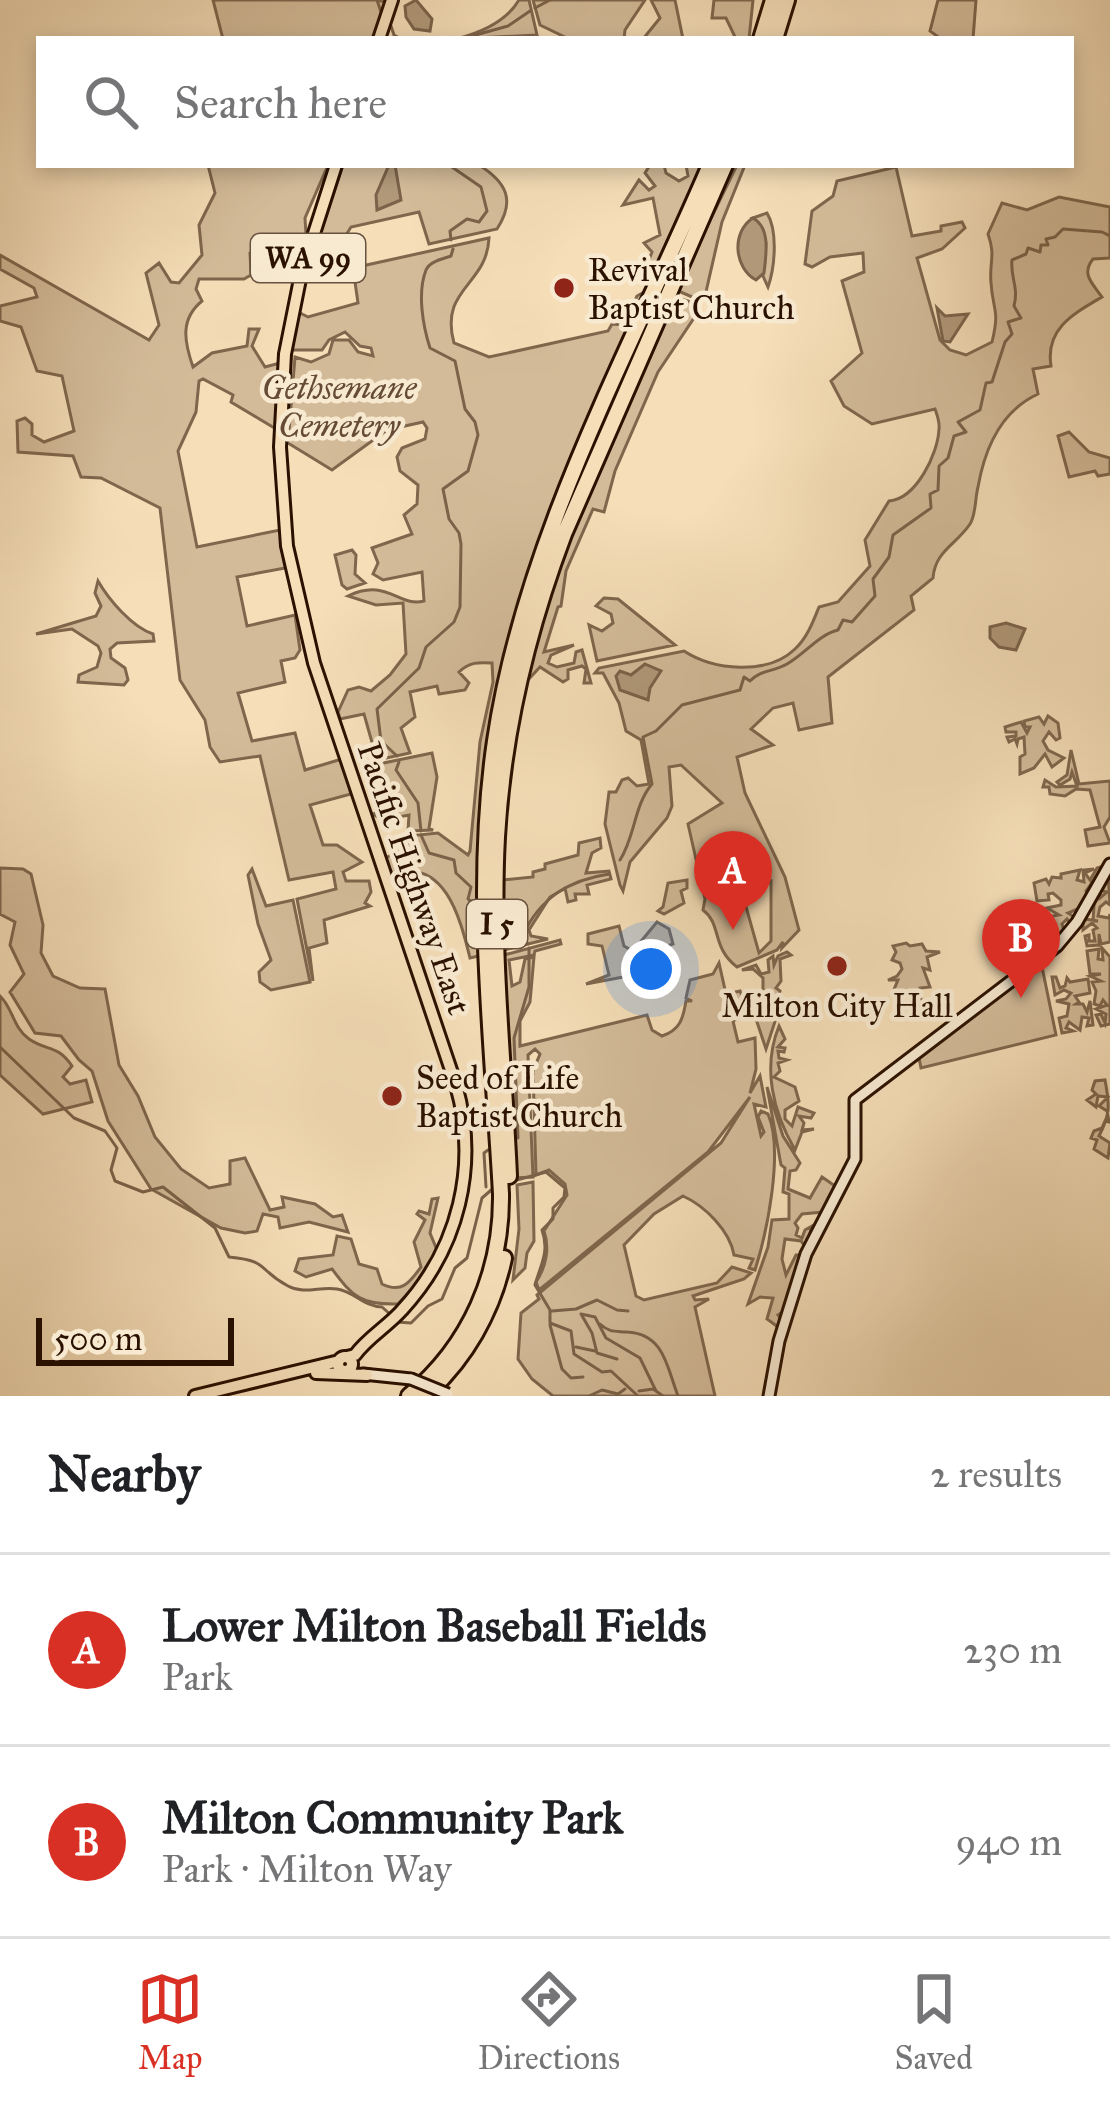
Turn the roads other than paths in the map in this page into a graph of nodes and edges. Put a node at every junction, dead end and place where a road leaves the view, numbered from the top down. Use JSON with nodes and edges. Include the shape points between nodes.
{"nodes":[{"id":1,"x":393,"y":0,"type":"edge"},
{"id":2,"x":769,"y":0,"type":"edge"},
{"id":3,"x":787,"y":0,"type":"edge"},
{"id":4,"x":381,"y":36,"type":"edge"},
{"id":5,"x":760,"y":36,"type":"edge"},
{"id":6,"x":776,"y":36,"type":"edge"},
{"id":7,"x":337,"y":168,"type":"edge"},
{"id":8,"x":717,"y":168,"type":"edge"},
{"id":9,"x":717,"y":168,"type":"edge"},
{"id":10,"x":717,"y":168,"type":"edge"},
{"id":11,"x":733,"y":168,"type":"edge"},
{"id":12,"x":669,"y":294,"type":"junction"},
{"id":13,"x":578,"y":501,"type":"junction"},
{"id":14,"x":1110,"y":864,"type":"edge"},
{"id":15,"x":504,"y":1175,"type":"junction"},
{"id":16,"x":505,"y":1193,"type":"junction"},
{"id":17,"x":376,"y":1336,"type":"junction"},
{"id":18,"x":366,"y":1349,"type":"junction"},
{"id":19,"x":345,"y":1365,"type":"junction"},
{"id":20,"x":310,"y":1372,"type":"junction"},
{"id":21,"x":367,"y":1374,"type":"junction"},
{"id":22,"x":410,"y":1388,"type":"edge"},
{"id":23,"x":450,"y":1395,"type":"edge"},
{"id":24,"x":195,"y":1396,"type":"edge"},
{"id":25,"x":424,"y":1396,"type":"edge"},
{"id":26,"x":769,"y":1396,"type":"edge"}],
"edges":[{"from":1,"to":4,"type":"main road"},
{"from":2,"to":5,"type":"highway"},
{"from":3,"to":6,"type":"highway"},
{"from":7,"to":17,"type":"main road","name":"Pacific Highway East","number":"WA 99","via":[[298,283],[281,413],[283,515],[302,621],[464,1120],[465,1176],[451,1234],[425,1282]]},
{"from":8,"to":12,"type":"highway","number":"I 5"},
{"from":9,"to":15,"type":"highway","number":"I 5","via":[[592,434],[510,661],[486,871]]},
{"from":10,"to":13,"type":"highway","number":"I 5"},
{"from":11,"to":12,"type":"highway"},
{"from":12,"to":13,"type":"highway","number":"I 5"},
{"from":13,"to":15,"type":"highway","number":"I 5","via":[[534,618],[502,784],[496,872]]},
{"from":14,"to":26,"type":"main road","via":[[1057,946],[856,1100],[855,1159],[806,1254]]},
{"from":15,"to":16,"type":"highway","number":"I 5"},
{"from":16,"to":22,"type":"highway","number":"I 5","via":[[476,1313],[453,1349]]},
{"from":16,"to":25,"type":"highway","number":"I 5","via":[[504,1259],[490,1302],[458,1360]]},
{"from":17,"to":18,"type":"main road","name":"Pacific Highway East","number":"WA 99"},
{"from":17,"to":19,"type":"main road","name":"Pacific Highway East","number":"WA 99"},
{"from":18,"to":19,"type":"main road","name":"Pacific Highway East","number":"WA 99"},
{"from":18,"to":21,"type":"main road"},
{"from":19,"to":20,"type":"main road","name":"Pacific Highway East","number":"WA 99"},
{"from":19,"to":21,"type":"main road"},
{"from":20,"to":21,"type":"main road"},
{"from":20,"to":24,"type":"main road","name":"Pacific Highway East","number":"WA 99"},
{"from":21,"to":22,"type":"main road"},
{"from":22,"to":23,"type":"main road","bridge":true}]}
